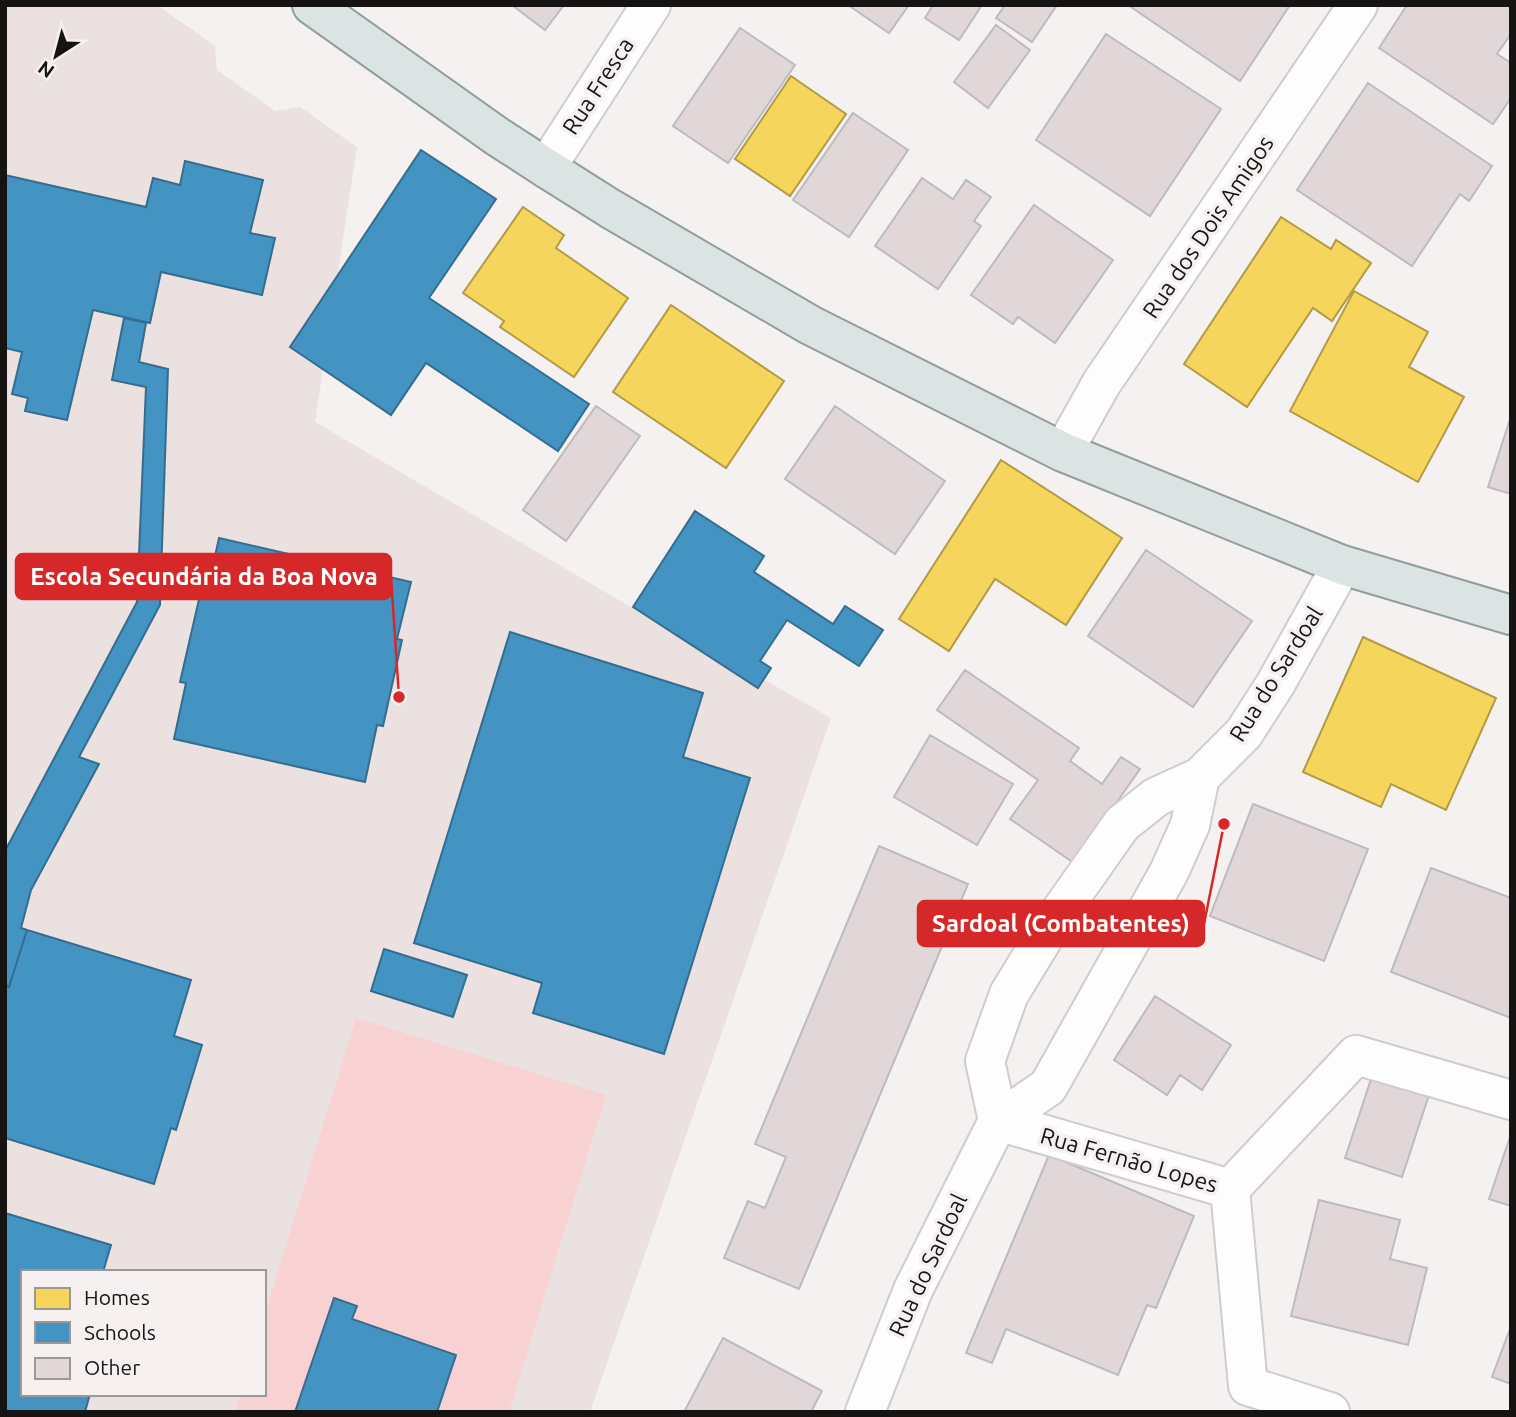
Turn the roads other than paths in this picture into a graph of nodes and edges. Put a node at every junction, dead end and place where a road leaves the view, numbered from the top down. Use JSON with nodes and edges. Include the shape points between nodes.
{"nodes":[{"id":1,"x":312,"y":5,"type":"edge"},
{"id":2,"x":651,"y":5,"type":"edge"},
{"id":3,"x":1358,"y":5,"type":"edge"},
{"id":4,"x":547,"y":168,"type":"junction"},
{"id":5,"x":1063,"y":452,"type":"junction"},
{"id":6,"x":1342,"y":565,"type":"junction"},
{"id":7,"x":1511,"y":615,"type":"edge"},
{"id":8,"x":1200,"y":777,"type":"junction"},
{"id":9,"x":1511,"y":1100,"type":"edge"},
{"id":10,"x":998,"y":1121,"type":"junction"},
{"id":11,"x":1230,"y":1189,"type":"junction"},
{"id":12,"x":865,"y":1412,"type":"edge"},
{"id":13,"x":1330,"y":1412,"type":"edge"}],
"edges":[{"from":1,"to":4,"type":"main road"},
{"from":2,"to":4,"type":"street","name":"Rua Fresca"},
{"from":3,"to":5,"type":"street","name":"Rua dos Dois Amigos","via":[[1101,384]]},
{"from":4,"to":5,"type":"main road","via":[[810,325]]},
{"from":5,"to":6,"type":"main road"},
{"from":6,"to":7,"type":"main road"},
{"from":6,"to":8,"type":"street","name":"Rua do Sardoal","via":[[1244,733]]},
{"from":8,"to":10,"type":"street","name":"Rua do Sardoal","via":[[1191,825],[1169,872],[1048,1087]]},
{"from":8,"to":10,"type":"street","name":"Rua do Sardoal","via":[[1156,797],[1122,824],[1009,994],[985,1061]]},
{"from":9,"to":11,"type":"street","via":[[1356,1055]]},
{"from":10,"to":11,"type":"street","name":"Rua Fernão Lopes"},
{"from":10,"to":12,"type":"street","name":"Rua do Sardoal","via":[[913,1290]]},
{"from":11,"to":13,"type":"street","name":"Rua Fernão Lopes","via":[[1248,1386]]}]}
